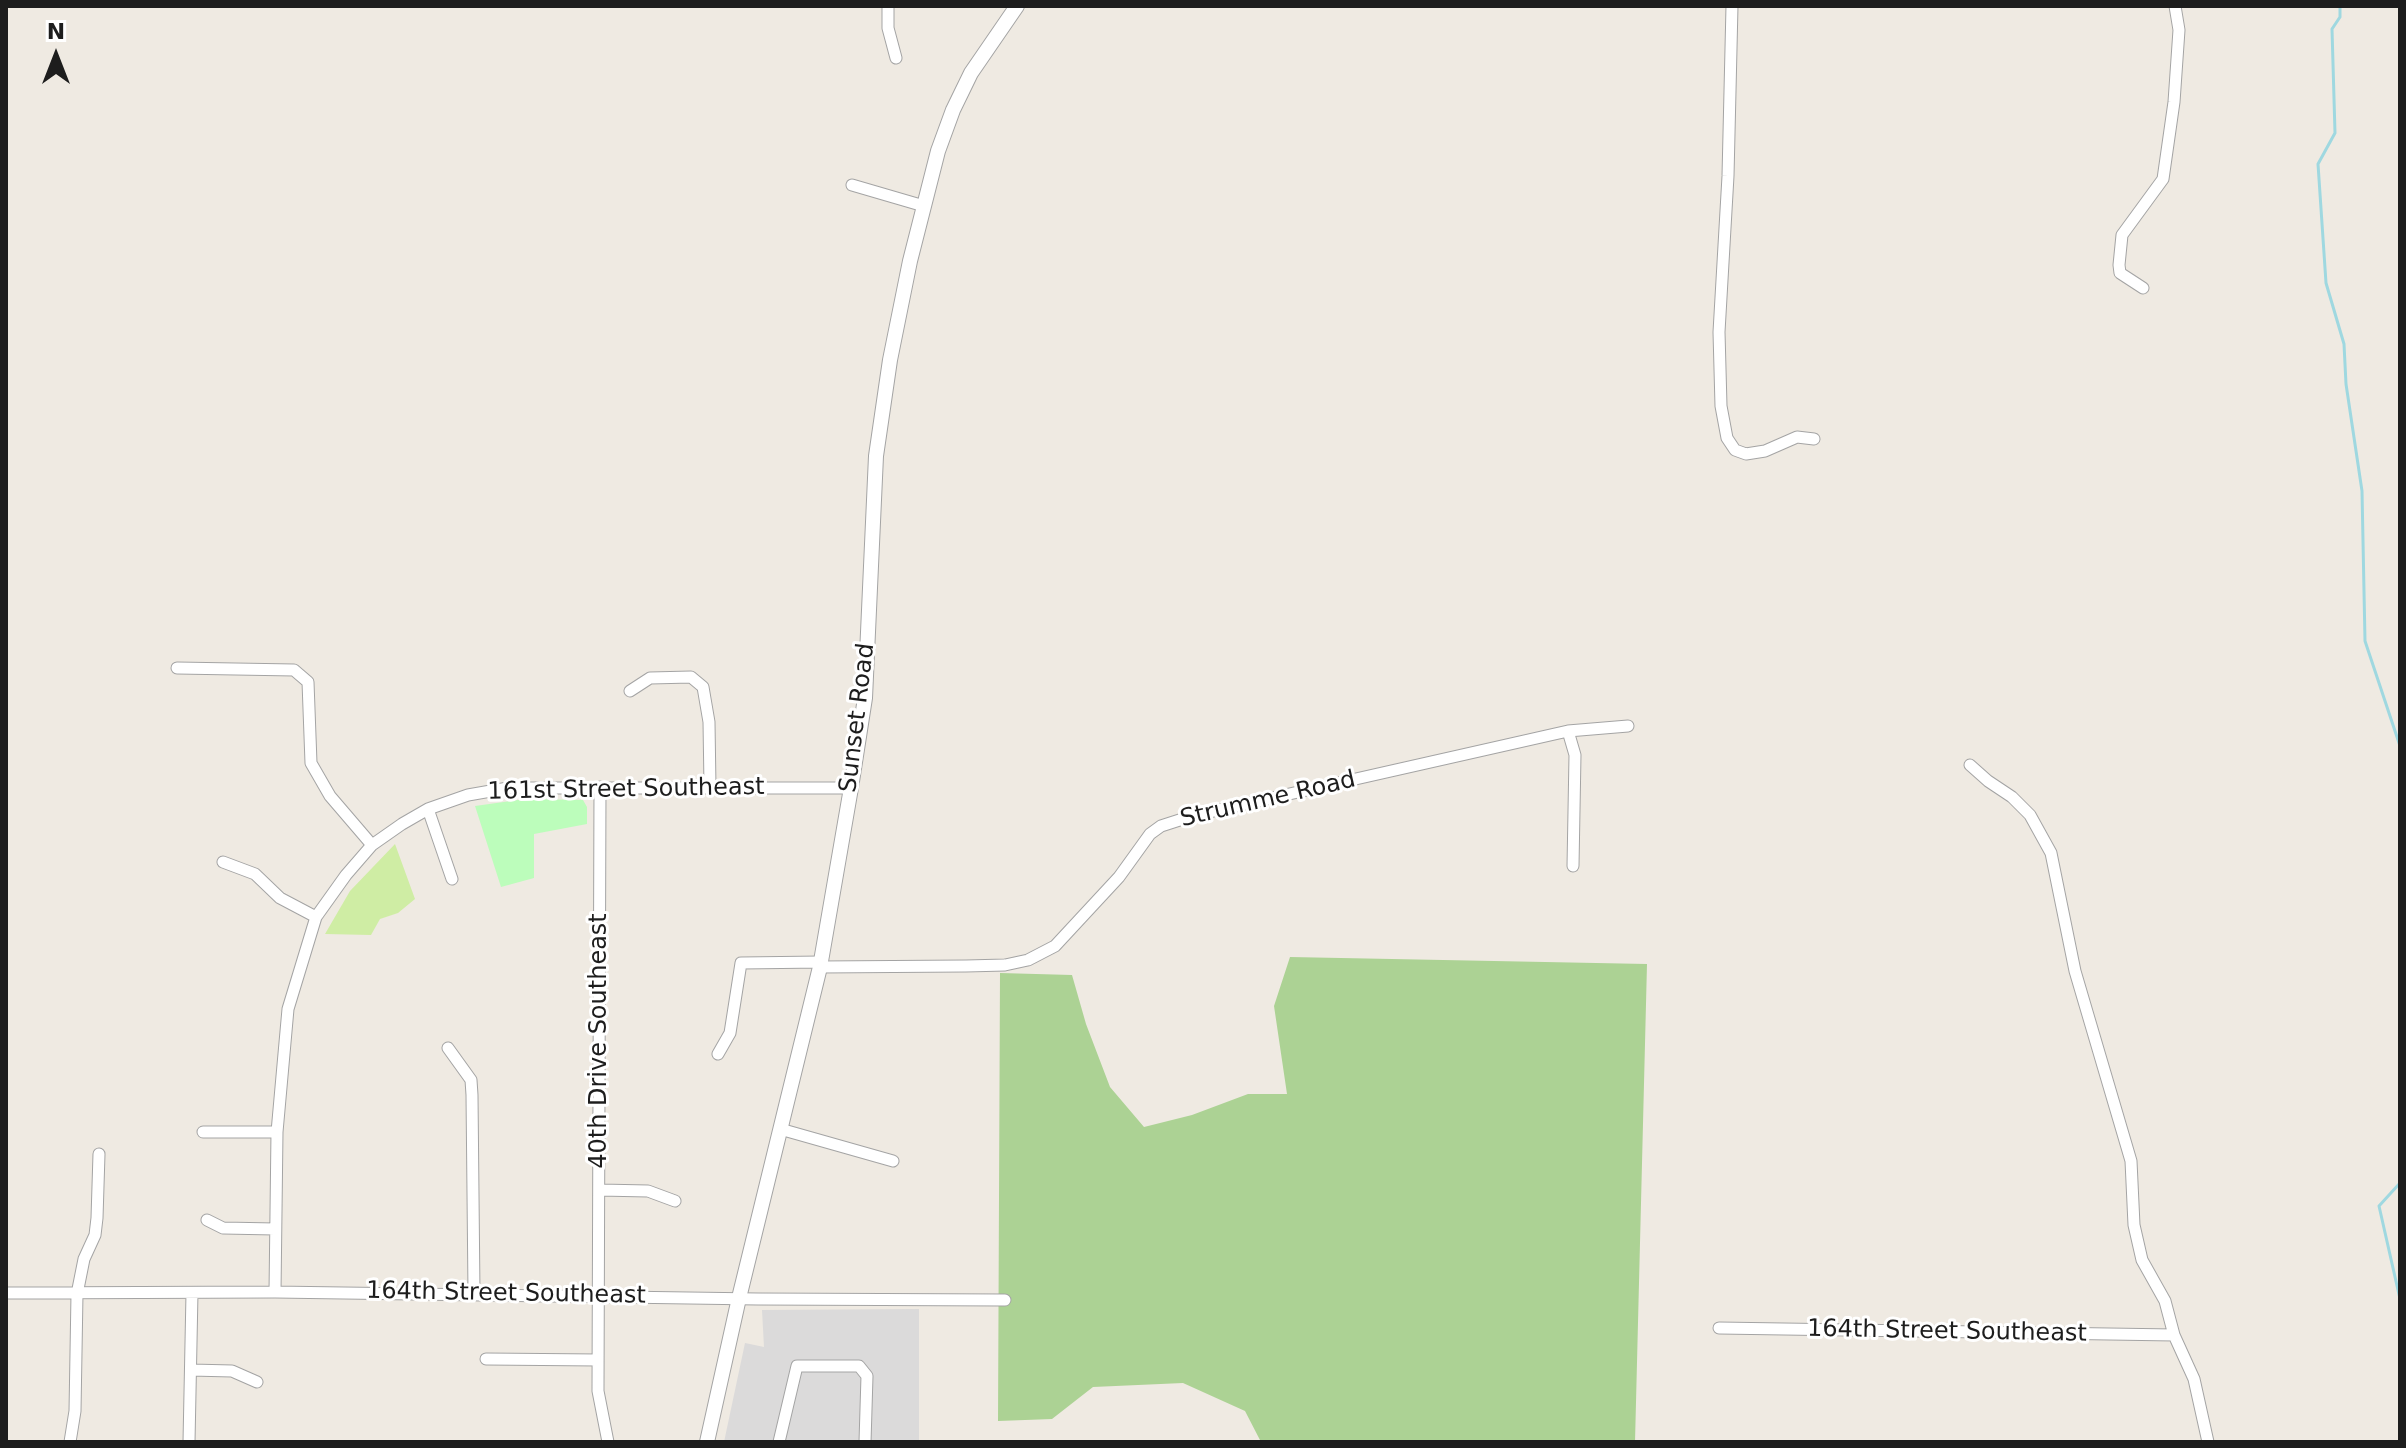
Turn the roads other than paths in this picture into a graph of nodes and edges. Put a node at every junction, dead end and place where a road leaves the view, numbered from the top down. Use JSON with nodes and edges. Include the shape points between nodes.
{"nodes":[{"id":1,"x":888,"y":6,"type":"edge"},
{"id":2,"x":1017,"y":6,"type":"edge"},
{"id":3,"x":1732,"y":6,"type":"edge"},
{"id":4,"x":2175,"y":6,"type":"edge"},
{"id":5,"x":896,"y":58,"type":"dead end"},
{"id":6,"x":852,"y":185,"type":"dead end"},
{"id":7,"x":924,"y":206,"type":"junction"},
{"id":8,"x":2143,"y":288,"type":"dead end"},
{"id":9,"x":1814,"y":439,"type":"dead end"},
{"id":10,"x":177,"y":668,"type":"dead end"},
{"id":11,"x":630,"y":691,"type":"dead end"},
{"id":12,"x":1628,"y":726,"type":"dead end"},
{"id":13,"x":1568,"y":731,"type":"junction"},
{"id":14,"x":1970,"y":765,"type":"dead end"},
{"id":15,"x":600,"y":787,"type":"junction"},
{"id":16,"x":710,"y":787,"type":"junction"},
{"id":17,"x":851,"y":788,"type":"junction"},
{"id":18,"x":428,"y":809,"type":"junction"},
{"id":19,"x":372,"y":845,"type":"junction"},
{"id":20,"x":223,"y":862,"type":"dead end"},
{"id":21,"x":1573,"y":866,"type":"dead end"},
{"id":22,"x":452,"y":879,"type":"dead end"},
{"id":23,"x":316,"y":917,"type":"junction"},
{"id":24,"x":820,"y":965,"type":"junction"},
{"id":25,"x":448,"y":1048,"type":"dead end"},
{"id":26,"x":718,"y":1054,"type":"dead end"},
{"id":27,"x":780,"y":1129,"type":"junction"},
{"id":28,"x":203,"y":1132,"type":"dead end"},
{"id":29,"x":277,"y":1132,"type":"junction"},
{"id":30,"x":99,"y":1154,"type":"dead end"},
{"id":31,"x":893,"y":1161,"type":"dead end"},
{"id":32,"x":600,"y":1190,"type":"junction"},
{"id":33,"x":675,"y":1201,"type":"dead end"},
{"id":34,"x":207,"y":1220,"type":"dead end"},
{"id":35,"x":275,"y":1229,"type":"junction"},
{"id":36,"x":275,"y":1292,"type":"junction"},
{"id":37,"x":6,"y":1293,"type":"edge"},
{"id":38,"x":192,"y":1293,"type":"junction"},
{"id":39,"x":474,"y":1293,"type":"junction"},
{"id":40,"x":77,"y":1294,"type":"junction"},
{"id":41,"x":599,"y":1295,"type":"junction"},
{"id":42,"x":739,"y":1298,"type":"junction"},
{"id":43,"x":1005,"y":1300,"type":"dead end"},
{"id":44,"x":1719,"y":1328,"type":"dead end"},
{"id":45,"x":2174,"y":1335,"type":"junction"},
{"id":46,"x":486,"y":1359,"type":"dead end"},
{"id":47,"x":598,"y":1360,"type":"junction"},
{"id":48,"x":191,"y":1370,"type":"junction"},
{"id":49,"x":257,"y":1382,"type":"dead end"},
{"id":50,"x":70,"y":1442,"type":"edge"},
{"id":51,"x":189,"y":1442,"type":"edge"},
{"id":52,"x":608,"y":1442,"type":"edge"},
{"id":53,"x":707,"y":1442,"type":"edge"},
{"id":54,"x":779,"y":1442,"type":"edge"},
{"id":55,"x":865,"y":1442,"type":"edge"},
{"id":56,"x":2208,"y":1442,"type":"edge"}],
"edges":[{"from":1,"to":5,"type":"street"},
{"from":2,"to":7,"type":"street","name":"Sunset Road","via":[[971,73],[953,110]]},
{"from":3,"to":9,"type":"street","via":[[1719,332],[1727,438],[1735,450],[1746,454],[1797,437]]},
{"from":4,"to":8,"type":"street","via":[[2179,30],[2163,179],[2122,235],[2120,273]]},
{"from":6,"to":7,"type":"street"},
{"from":7,"to":17,"type":"street","name":"Sunset Road","via":[[890,360],[876,456],[865,698]]},
{"from":10,"to":19,"type":"street","via":[[294,670],[308,682],[311,763],[330,796]]},
{"from":11,"to":16,"type":"street","via":[[650,678],[691,677],[703,687]]},
{"from":12,"to":13,"type":"street","name":"Strumme Road"},
{"from":13,"to":21,"type":"street","via":[[1575,755]]},
{"from":13,"to":24,"type":"street","name":"Strumme Road","via":[[1161,826],[1055,946],[1028,960],[966,966]]},
{"from":14,"to":45,"type":"street","via":[[2030,815],[2051,853],[2080,988],[2131,1161],[2134,1225],[2142,1260],[2165,1301]]},
{"from":15,"to":16,"type":"street","name":"161st Street Southeast"},
{"from":15,"to":18,"type":"street","name":"161st Street Southeast","via":[[508,788]]},
{"from":15,"to":32,"type":"street","name":"40th Drive Southeast"},
{"from":16,"to":17,"type":"street","name":"161st Street Southeast"},
{"from":17,"to":24,"type":"street","name":"Sunset Road"},
{"from":18,"to":19,"type":"street","name":"161st Street Southeast"},
{"from":18,"to":22,"type":"street"},
{"from":19,"to":23,"type":"street","name":"161st Street Southeast"},
{"from":20,"to":23,"type":"street","via":[[255,874],[280,898]]},
{"from":23,"to":29,"type":"street","name":"161st Street Southeast","via":[[288,1009]]},
{"from":24,"to":26,"type":"street","name":"Strumme Road","via":[[741,963],[730,1033]]},
{"from":24,"to":27,"type":"street","name":"Sunset Road"},
{"from":25,"to":39,"type":"street","via":[[471,1080]]},
{"from":27,"to":31,"type":"street"},
{"from":27,"to":42,"type":"street","name":"Sunset Road"},
{"from":28,"to":29,"type":"street"},
{"from":29,"to":35,"type":"street","name":"161st Street Southeast"},
{"from":30,"to":40,"type":"street","via":[[95,1235]]},
{"from":32,"to":33,"type":"street","via":[[648,1191]]},
{"from":32,"to":41,"type":"street","name":"40th Drive Southeast"},
{"from":34,"to":35,"type":"street","via":[[223,1228]]},
{"from":35,"to":36,"type":"street","name":"161st Street Southeast"},
{"from":36,"to":38,"type":"street","name":"164th Street Southeast"},
{"from":36,"to":39,"type":"street","name":"164th Street Southeast"},
{"from":37,"to":40,"type":"street","name":"164th Street Southeast"},
{"from":38,"to":40,"type":"street","name":"164th Street Southeast"},
{"from":38,"to":48,"type":"street"},
{"from":39,"to":41,"type":"street","name":"164th Street Southeast"},
{"from":40,"to":50,"type":"street"},
{"from":41,"to":42,"type":"street","name":"164th Street Southeast"},
{"from":41,"to":47,"type":"street","name":"40th Drive Southeast"},
{"from":42,"to":43,"type":"street","name":"164th Street Southeast"},
{"from":42,"to":53,"type":"street","name":"Sunset Road"},
{"from":44,"to":45,"type":"street","name":"164th Street Southeast"},
{"from":45,"to":56,"type":"street","via":[[2194,1379]]},
{"from":46,"to":47,"type":"street"},
{"from":47,"to":52,"type":"street","name":"40th Drive Southeast"},
{"from":48,"to":49,"type":"street","via":[[232,1371]]},
{"from":48,"to":51,"type":"street"},
{"from":54,"to":55,"type":"street","via":[[797,1366],[859,1366],[867,1376]]}]}
